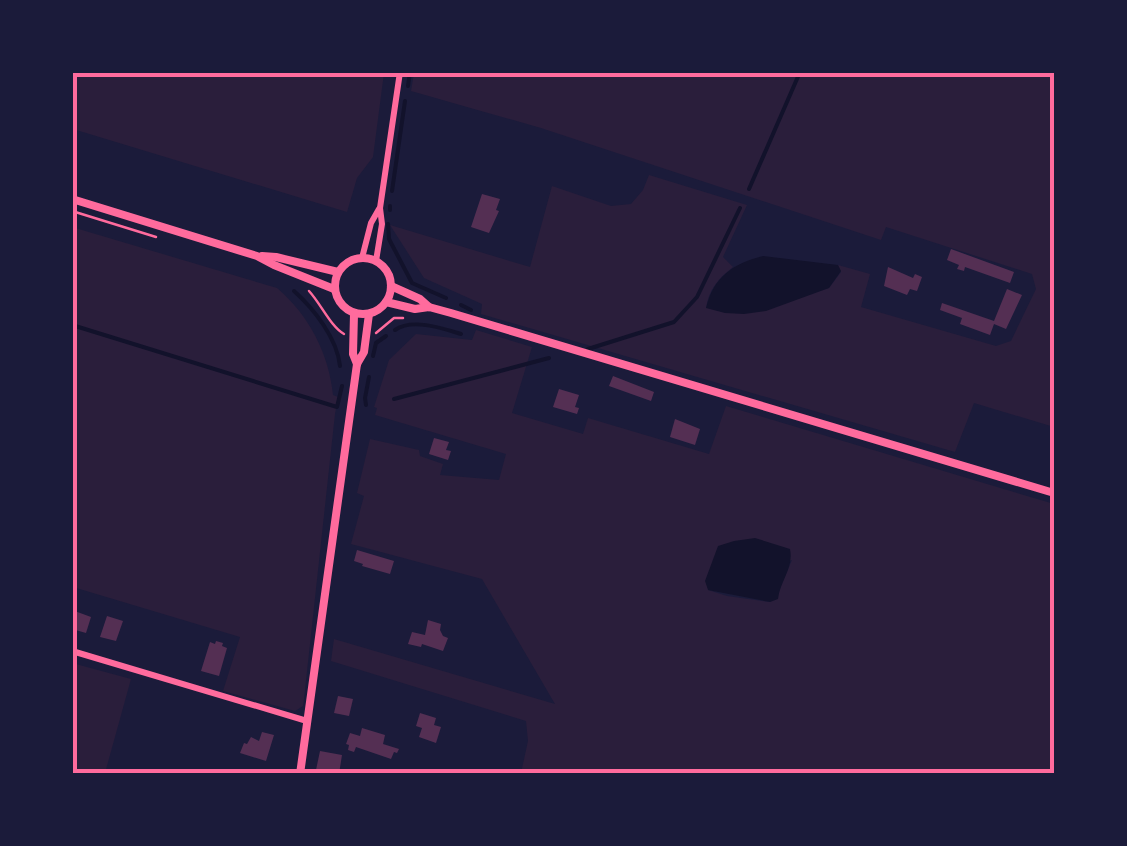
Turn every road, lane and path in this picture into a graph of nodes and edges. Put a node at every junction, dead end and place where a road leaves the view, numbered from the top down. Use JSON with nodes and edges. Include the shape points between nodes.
{"nodes":[{"id":1,"x":400,"y":72,"type":"edge"},
{"id":2,"x":72,"y":199,"type":"edge"},
{"id":3,"x":380,"y":208,"type":"junction"},
{"id":4,"x":72,"y":211,"type":"edge"},
{"id":5,"x":168,"y":240,"type":"dead end"},
{"id":6,"x":257,"y":256,"type":"junction"},
{"id":7,"x":362,"y":258,"type":"junction"},
{"id":8,"x":376,"y":261,"type":"junction"},
{"id":9,"x":338,"y":272,"type":"junction"},
{"id":10,"x":302,"y":286,"type":"dead end"},
{"id":11,"x":391,"y":286,"type":"junction"},
{"id":12,"x":334,"y":289,"type":"junction"},
{"id":13,"x":386,"y":302,"type":"junction"},
{"id":14,"x":429,"y":308,"type":"junction"},
{"id":15,"x":354,"y":314,"type":"junction"},
{"id":16,"x":369,"y":314,"type":"junction"},
{"id":17,"x":402,"y":318,"type":"dead end"},
{"id":18,"x":345,"y":335,"type":"dead end"},
{"id":19,"x":372,"y":336,"type":"dead end"},
{"id":20,"x":357,"y":364,"type":"junction"},
{"id":21,"x":1054,"y":494,"type":"edge"},
{"id":22,"x":72,"y":652,"type":"edge"},
{"id":23,"x":307,"y":721,"type":"junction"},
{"id":24,"x":300,"y":774,"type":"edge"}],
"edges":[{"from":1,"to":3,"type":"street"},
{"from":2,"to":6,"type":"street"},
{"from":3,"to":7,"type":"street"},
{"from":3,"to":8,"type":"street"},
{"from":4,"to":5,"type":"path"},
{"from":6,"to":9,"type":"street"},
{"from":6,"to":12,"type":"street"},
{"from":7,"to":8,"type":"street"},
{"from":7,"to":9,"type":"street"},
{"from":8,"to":11,"type":"street"},
{"from":9,"to":12,"type":"street"},
{"from":10,"to":18,"type":"path"},
{"from":11,"to":13,"type":"street"},
{"from":11,"to":14,"type":"street"},
{"from":12,"to":15,"type":"street"},
{"from":13,"to":14,"type":"street"},
{"from":13,"to":16,"type":"street"},
{"from":14,"to":21,"type":"street"},
{"from":15,"to":16,"type":"street"},
{"from":15,"to":20,"type":"street"},
{"from":16,"to":20,"type":"street"},
{"from":17,"to":19,"type":"path"},
{"from":20,"to":23,"type":"street"},
{"from":22,"to":23,"type":"street"},
{"from":23,"to":24,"type":"street"}]}
